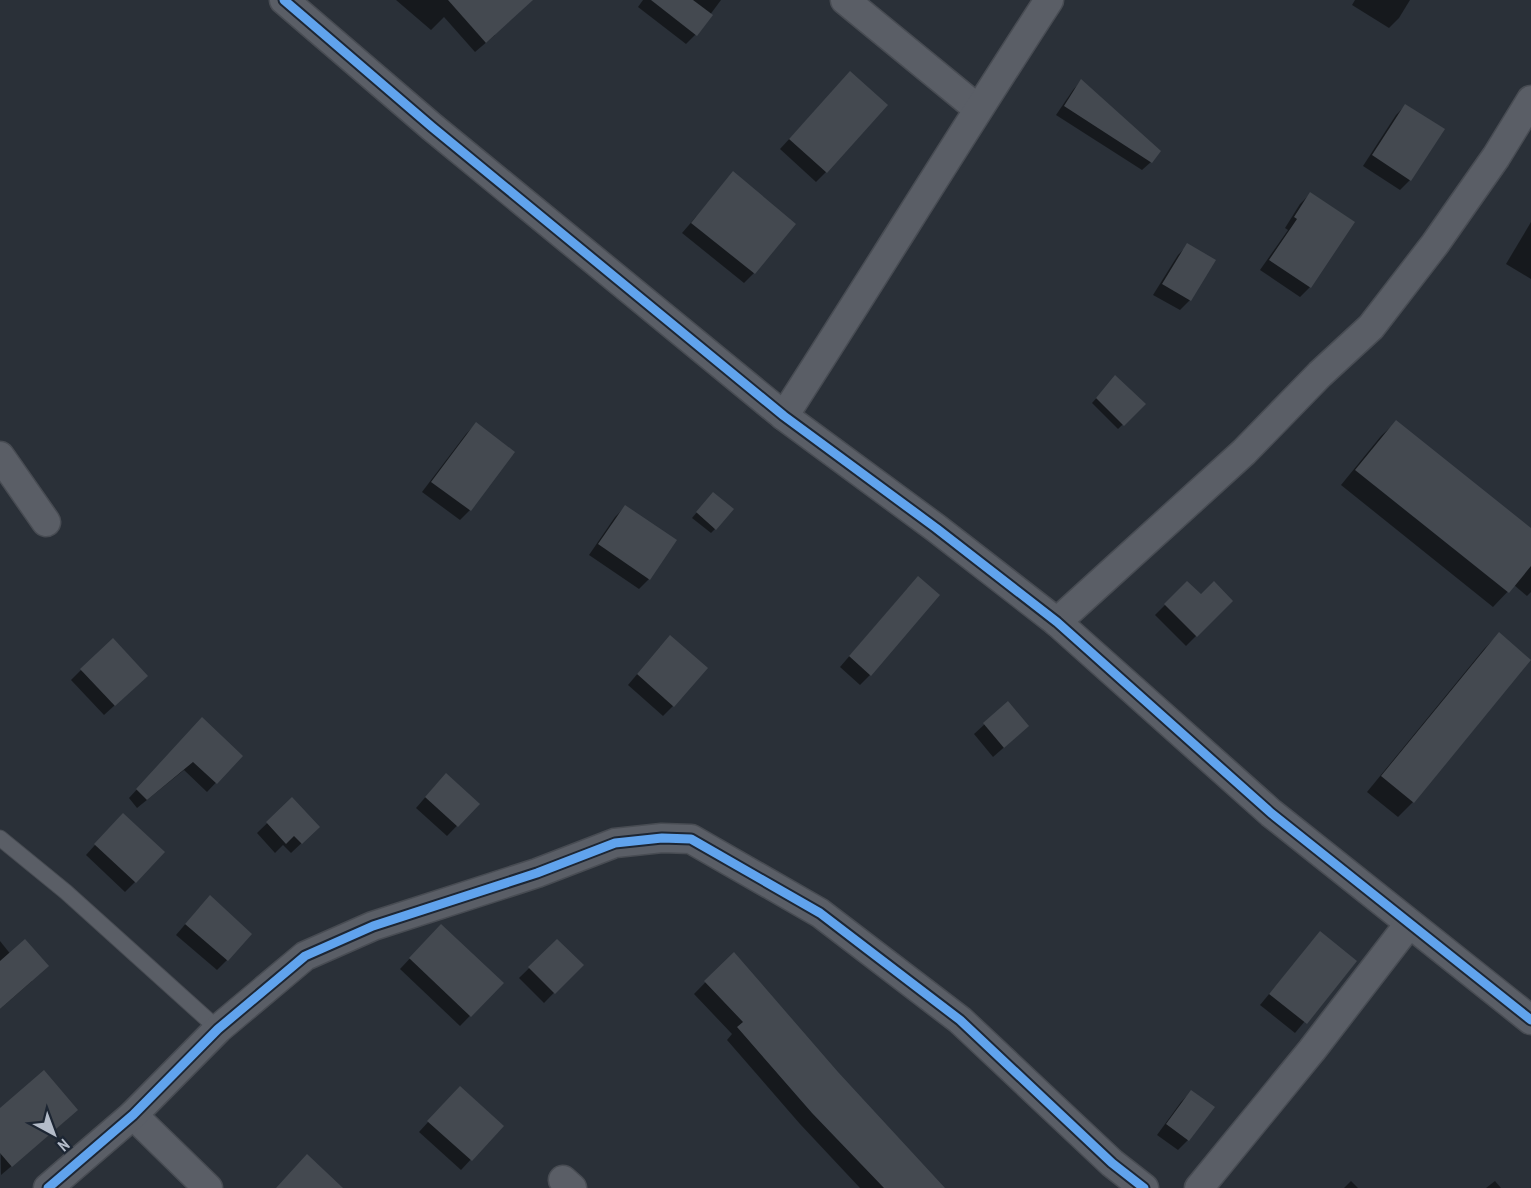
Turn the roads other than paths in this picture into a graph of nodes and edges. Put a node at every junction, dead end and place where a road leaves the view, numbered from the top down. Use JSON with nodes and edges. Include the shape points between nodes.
{"nodes":[{"id":1,"x":284,"y":0,"type":"edge"},
{"id":2,"x":845,"y":0,"type":"edge"},
{"id":3,"x":1049,"y":0,"type":"edge"},
{"id":4,"x":1531,"y":100,"type":"edge"},
{"id":5,"x":978,"y":109,"type":"junction"},
{"id":6,"x":784,"y":416,"type":"junction"},
{"id":7,"x":0,"y":456,"type":"edge"},
{"id":8,"x":46,"y":522,"type":"dead end"},
{"id":9,"x":1056,"y":622,"type":"junction"},
{"id":10,"x":0,"y":838,"type":"edge"},
{"id":11,"x":1409,"y":924,"type":"junction"},
{"id":12,"x":1531,"y":1020,"type":"edge"},
{"id":13,"x":218,"y":1029,"type":"junction"},
{"id":14,"x":133,"y":1115,"type":"junction"},
{"id":15,"x":48,"y":1188,"type":"edge"},
{"id":16,"x":208,"y":1188,"type":"edge"},
{"id":17,"x":1144,"y":1188,"type":"edge"},
{"id":18,"x":1199,"y":1188,"type":"edge"}],
"edges":[{"from":1,"to":6,"type":"street"},
{"from":2,"to":5,"type":"street"},
{"from":3,"to":5,"type":"street"},
{"from":4,"to":9,"type":"street","via":[[1435,244],[1371,327],[1244,452]]},
{"from":5,"to":6,"type":"street"},
{"from":6,"to":9,"type":"street"},
{"from":7,"to":8,"type":"street"},
{"from":9,"to":11,"type":"street","via":[[1271,813]]},
{"from":10,"to":13,"type":"lane"},
{"from":11,"to":12,"type":"street"},
{"from":11,"to":18,"type":"street"},
{"from":13,"to":14,"type":"street"},
{"from":13,"to":17,"type":"street","via":[[305,956],[373,926],[537,873],[615,843],[691,839],[820,913],[960,1020]]},
{"from":14,"to":15,"type":"street"},
{"from":14,"to":16,"type":"street"}]}
